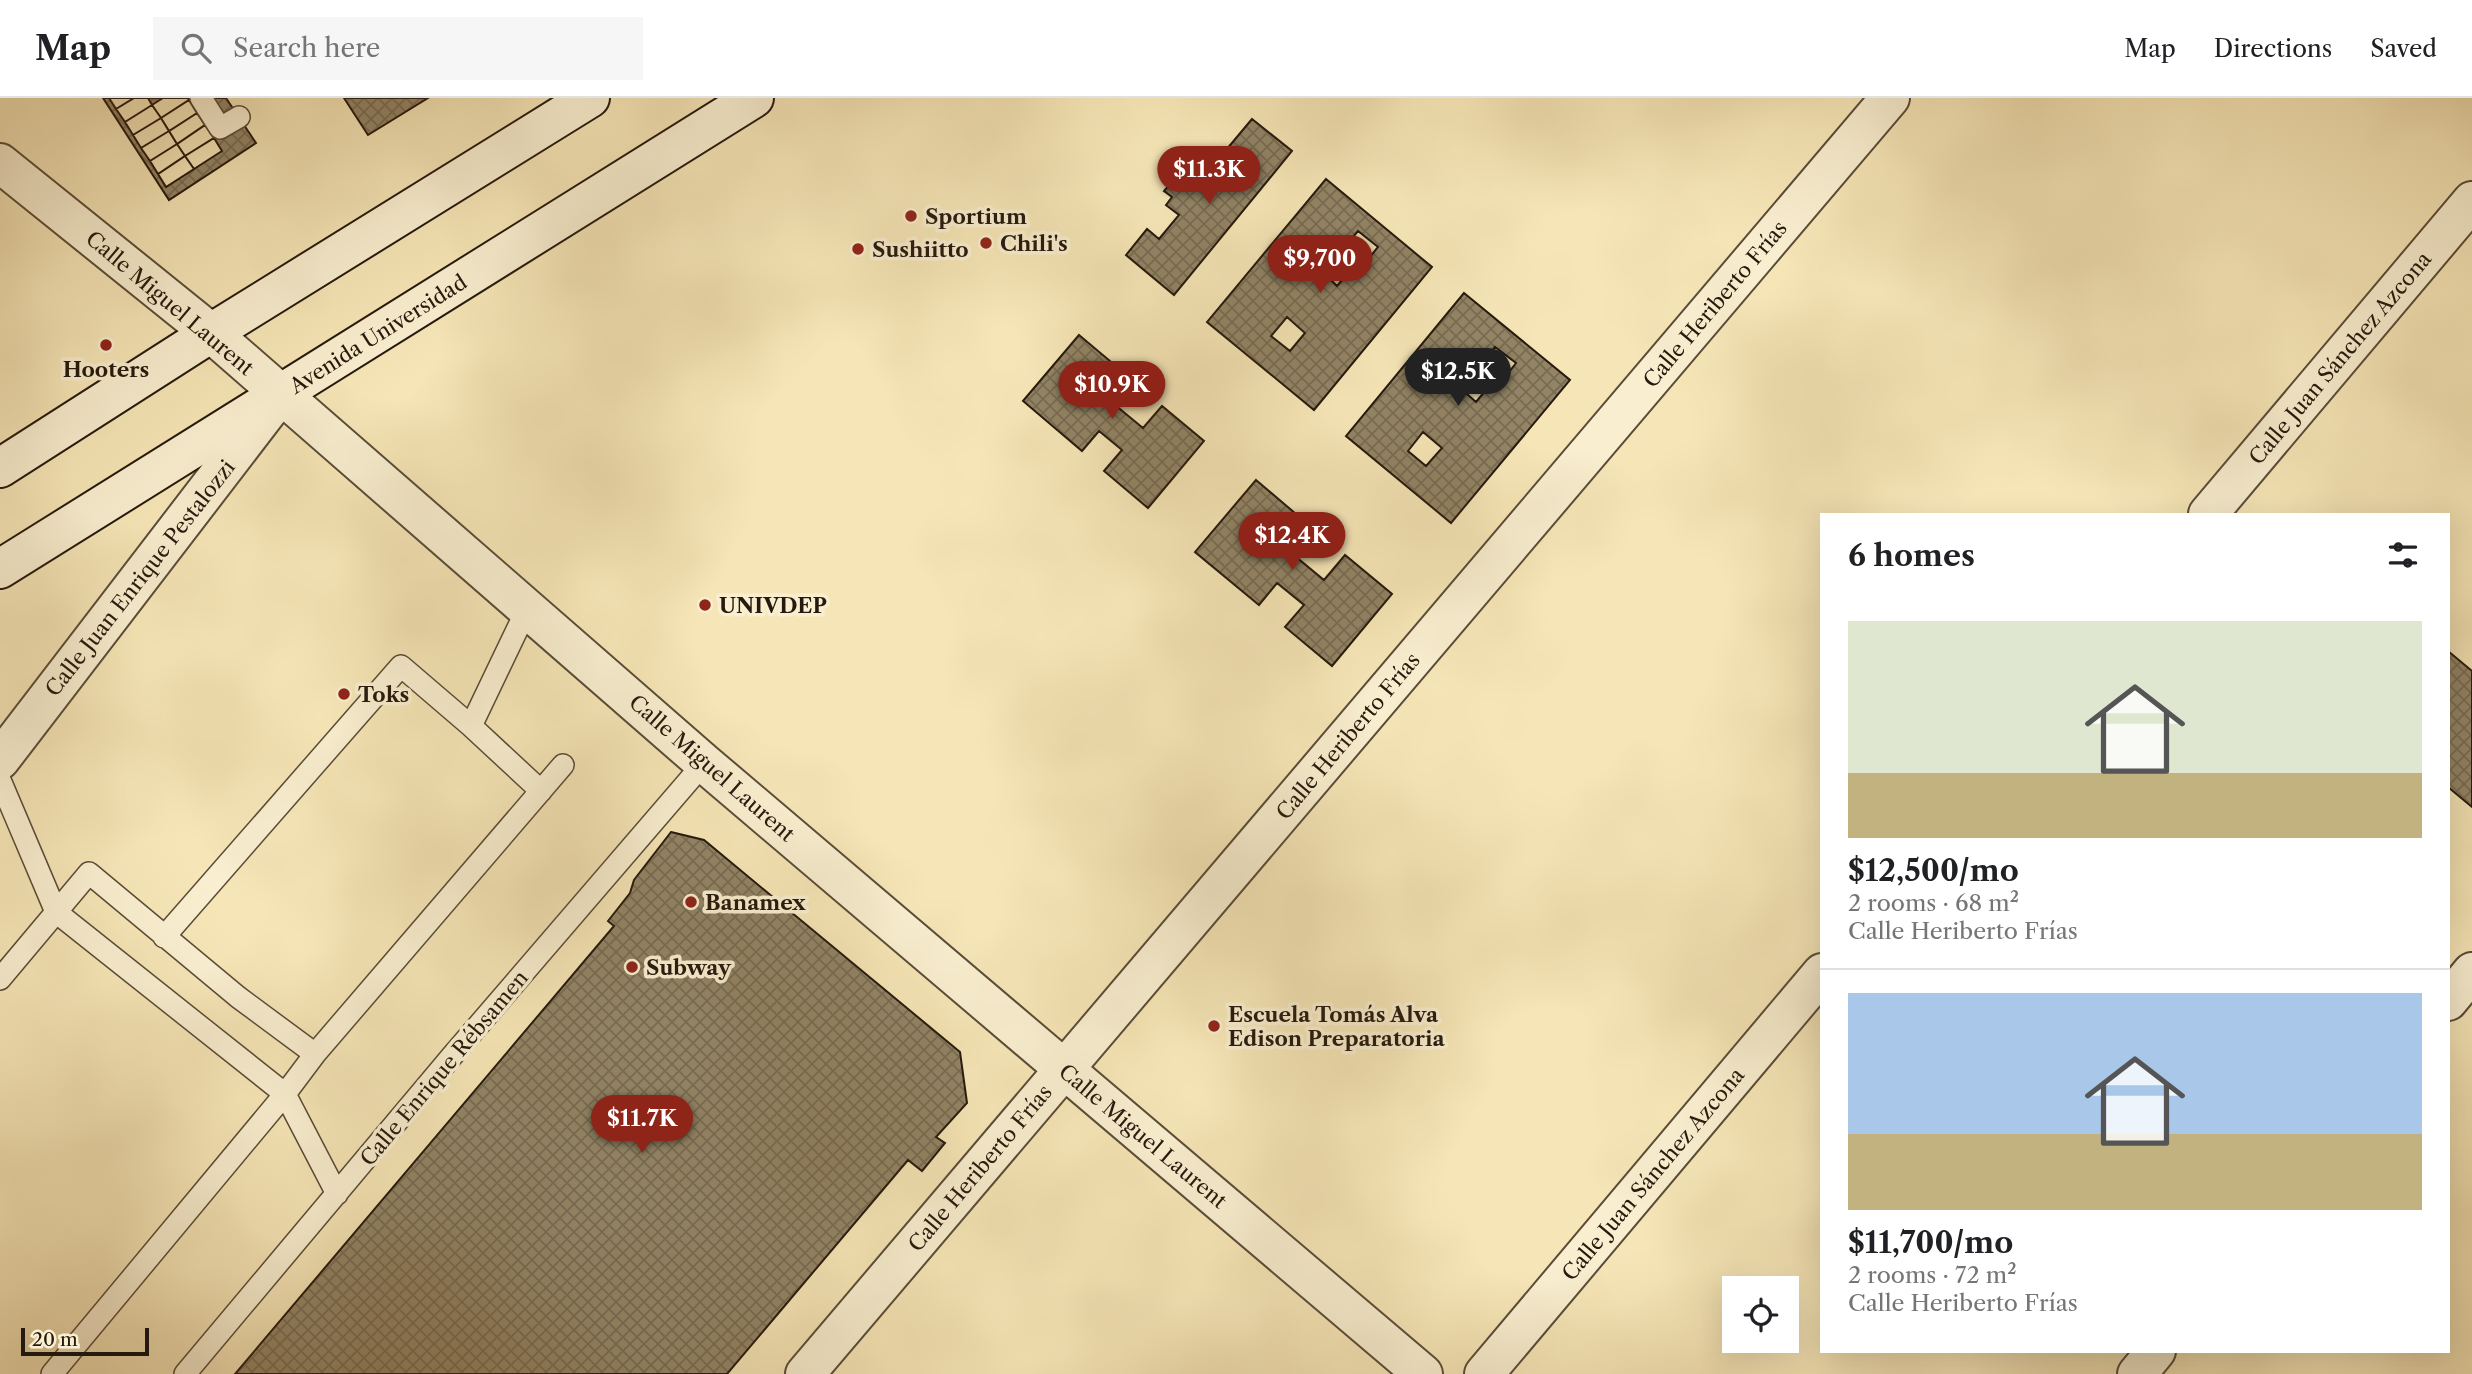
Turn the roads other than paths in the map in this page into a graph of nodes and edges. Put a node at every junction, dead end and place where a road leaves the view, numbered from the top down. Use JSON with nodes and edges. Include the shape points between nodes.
{"nodes":[{"id":1,"x":201,"y":98,"type":"edge"},
{"id":2,"x":590,"y":98,"type":"edge"},
{"id":3,"x":754,"y":98,"type":"edge"},
{"id":4,"x":1890,"y":98,"type":"edge"},
{"id":5,"x":239,"y":117,"type":"dead end"},
{"id":6,"x":0,"y":163,"type":"edge"},
{"id":7,"x":2472,"y":201,"type":"edge"},
{"id":8,"x":211,"y":333,"type":"junction"},
{"id":9,"x":280,"y":395,"type":"junction"},
{"id":10,"x":0,"y":468,"type":"edge"},
{"id":11,"x":2209,"y":513,"type":"edge"},
{"id":12,"x":0,"y":569,"type":"edge"},
{"id":13,"x":527,"y":609,"type":"junction"},
{"id":14,"x":471,"y":726,"type":"junction"},
{"id":15,"x":0,"y":760,"type":"edge"},
{"id":16,"x":704,"y":763,"type":"junction"},
{"id":17,"x":563,"y":765,"type":"dead end"},
{"id":18,"x":0,"y":780,"type":"edge"},
{"id":19,"x":541,"y":791,"type":"junction"},
{"id":20,"x":56,"y":912,"type":"junction"},
{"id":21,"x":164,"y":937,"type":"junction"},
{"id":22,"x":2472,"y":972,"type":"edge"},
{"id":23,"x":1820,"y":975,"type":"edge"},
{"id":24,"x":0,"y":979,"type":"edge"},
{"id":25,"x":2450,"y":999,"type":"edge"},
{"id":26,"x":315,"y":1054,"type":"junction"},
{"id":27,"x":1064,"y":1070,"type":"junction"},
{"id":28,"x":285,"y":1094,"type":"junction"},
{"id":29,"x":337,"y":1194,"type":"junction"},
{"id":30,"x":2154,"y":1353,"type":"edge"},
{"id":31,"x":52,"y":1374,"type":"edge"},
{"id":32,"x":185,"y":1374,"type":"edge"},
{"id":33,"x":805,"y":1374,"type":"edge"},
{"id":34,"x":1423,"y":1374,"type":"edge"},
{"id":35,"x":1484,"y":1374,"type":"edge"},
{"id":36,"x":2137,"y":1374,"type":"edge"}],
"edges":[{"from":1,"to":5,"type":"lane","via":[[220,128]]},
{"from":2,"to":8,"type":"street"},
{"from":3,"to":9,"type":"street","name":"Avenida Universidad"},
{"from":4,"to":27,"type":"street","name":"Calle Heriberto Frías"},
{"from":6,"to":8,"type":"street","name":"Calle Miguel Laurent"},
{"from":7,"to":11,"type":"street","name":"Calle Juan Sánchez Azcona"},
{"from":8,"to":9,"type":"street","name":"Calle Miguel Laurent"},
{"from":8,"to":10,"type":"street"},
{"from":9,"to":12,"type":"street","name":"Avenida Universidad"},
{"from":9,"to":13,"type":"street","name":"Calle Miguel Laurent"},
{"from":9,"to":15,"type":"street","name":"Calle Juan Enrique Pestalozzi"},
{"from":13,"to":14,"type":"lane"},
{"from":13,"to":16,"type":"street","name":"Calle Miguel Laurent"},
{"from":14,"to":19,"type":"lane"},
{"from":14,"to":21,"type":"lane","via":[[401,666]]},
{"from":16,"to":27,"type":"street","name":"Calle Miguel Laurent"},
{"from":16,"to":29,"type":"lane","name":"Calle Enrique Rébsamen"},
{"from":17,"to":19,"type":"lane"},
{"from":18,"to":20,"type":"lane"},
{"from":19,"to":26,"type":"lane"},
{"from":20,"to":21,"type":"lane","via":[[89,873]]},
{"from":20,"to":24,"type":"lane"},
{"from":20,"to":28,"type":"lane"},
{"from":21,"to":26,"type":"lane"},
{"from":22,"to":25,"type":"street"},
{"from":23,"to":35,"type":"street","name":"Calle Juan Sánchez Azcona"},
{"from":26,"to":28,"type":"lane"},
{"from":27,"to":33,"type":"street","name":"Calle Heriberto Frías"},
{"from":27,"to":34,"type":"street","name":"Calle Miguel Laurent"},
{"from":28,"to":29,"type":"lane"},
{"from":28,"to":31,"type":"lane"},
{"from":29,"to":32,"type":"lane","name":"Calle Enrique Rébsamen"},
{"from":30,"to":36,"type":"street"}]}
